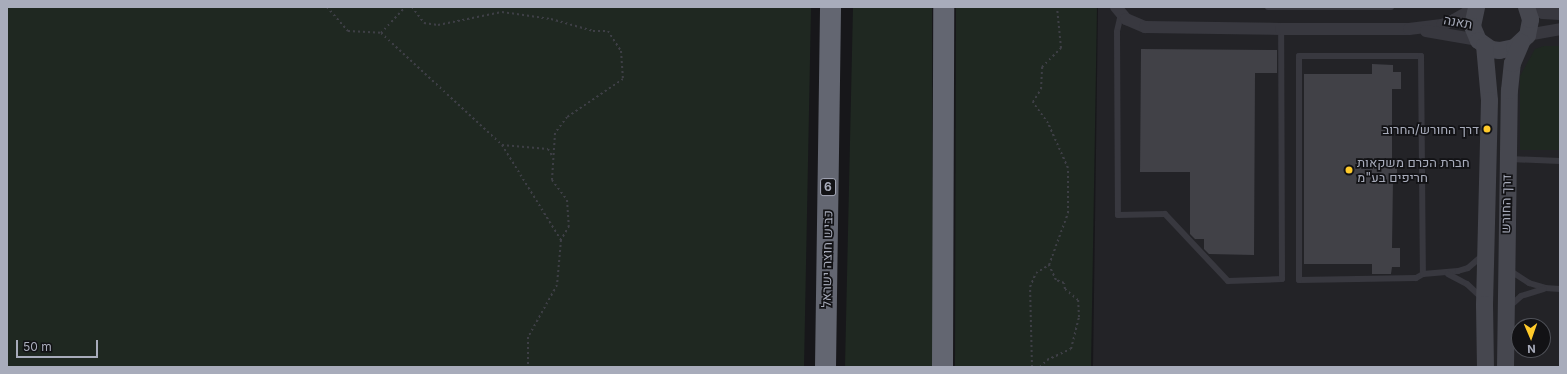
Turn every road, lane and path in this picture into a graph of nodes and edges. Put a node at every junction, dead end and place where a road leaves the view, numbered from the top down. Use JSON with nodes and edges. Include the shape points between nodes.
{"nodes":[{"id":1,"x":327,"y":7,"type":"edge"},
{"id":2,"x":404,"y":7,"type":"edge"},
{"id":3,"x":412,"y":7,"type":"edge"},
{"id":4,"x":830,"y":7,"type":"edge"},
{"id":5,"x":943,"y":7,"type":"edge"},
{"id":6,"x":1057,"y":7,"type":"edge"},
{"id":7,"x":1268,"y":7,"type":"edge"},
{"id":8,"x":1391,"y":7,"type":"edge"},
{"id":9,"x":1526,"y":7,"type":"edge"},
{"id":10,"x":1529,"y":7,"type":"edge"},
{"id":11,"x":1475,"y":8,"type":"edge"},
{"id":12,"x":1118,"y":11,"type":"edge"},
{"id":13,"x":1560,"y":14,"type":"edge"},
{"id":14,"x":1280,"y":29,"type":"junction"},
{"id":15,"x":1409,"y":29,"type":"junction"},
{"id":16,"x":1560,"y":29,"type":"edge"},
{"id":17,"x":381,"y":33,"type":"junction"},
{"id":18,"x":1524,"y":39,"type":"junction"},
{"id":19,"x":1481,"y":42,"type":"junction"},
{"id":20,"x":502,"y":145,"type":"junction"},
{"id":21,"x":554,"y":158,"type":"junction"},
{"id":22,"x":1507,"y":158,"type":"junction"},
{"id":23,"x":1560,"y":161,"type":"edge"},
{"id":24,"x":561,"y":240,"type":"junction"},
{"id":25,"x":1486,"y":253,"type":"junction"},
{"id":26,"x":1049,"y":266,"type":"junction"},
{"id":27,"x":1505,"y":266,"type":"junction"},
{"id":28,"x":1423,"y":274,"type":"junction"},
{"id":29,"x":1446,"y":274,"type":"junction"},
{"id":30,"x":1545,"y":288,"type":"junction"},
{"id":31,"x":1560,"y":289,"type":"edge"},
{"id":32,"x":1484,"y":300,"type":"junction"},
{"id":33,"x":1505,"y":310,"type":"junction"},
{"id":34,"x":528,"y":367,"type":"edge"},
{"id":35,"x":825,"y":367,"type":"edge"},
{"id":36,"x":942,"y":367,"type":"edge"},
{"id":37,"x":1032,"y":367,"type":"edge"},
{"id":38,"x":1040,"y":367,"type":"edge"},
{"id":39,"x":1485,"y":367,"type":"edge"},
{"id":40,"x":1505,"y":367,"type":"edge"}],
"edges":[{"from":1,"to":17,"type":"path","via":[[348,31]]},
{"from":2,"to":17,"type":"path"},
{"from":3,"to":21,"type":"path","via":[[424,23],[438,25],[502,12],[551,19],[593,31],[608,31],[621,51],[623,79],[568,117],[555,133]]},
{"from":4,"to":35,"type":"highway","name":"כביש חוצה ישראל","number":"6"},
{"from":5,"to":36,"type":"highway"},
{"from":6,"to":26,"type":"path","via":[[1061,48],[1042,67],[1041,89],[1033,102],[1048,123],[1068,168],[1068,213]]},
{"from":7,"to":8,"type":"lane"},
{"from":9,"to":18,"type":"street","name":"דרך החורש","via":[[1530,19]]},
{"from":10,"to":13,"type":"street","via":[[1543,13]]},
{"from":11,"to":15,"type":"street","name":"תאנה","via":[[1448,22]]},
{"from":11,"to":19,"type":"street","name":"דרך החורש","via":[[1472,26]]},
{"from":12,"to":14,"type":"street","name":"תאנה","via":[[1134,24],[1158,28]]},
{"from":12,"to":14,"type":"lane","via":[[1118,215],[1164,214],[1228,281],[1282,278]]},
{"from":14,"to":15,"type":"street","name":"תאנה"},
{"from":15,"to":19,"type":"street","name":"תאנה"},
{"from":16,"to":18,"type":"street"},
{"from":17,"to":20,"type":"path"},
{"from":18,"to":19,"type":"street","via":[[1507,50],[1491,49]]},
{"from":18,"to":22,"type":"street","name":"דרך החורש","via":[[1512,63],[1510,75]]},
{"from":19,"to":25,"type":"street","name":"דרך החורש","via":[[1489,100]]},
{"from":20,"to":21,"type":"path","via":[[548,149]]},
{"from":20,"to":24,"type":"path"},
{"from":21,"to":24,"type":"path","via":[[552,180],[567,200],[569,226]]},
{"from":22,"to":23,"type":"lane"},
{"from":22,"to":27,"type":"street","name":"דרך החורש"},
{"from":24,"to":34,"type":"path","via":[[557,285],[528,337]]},
{"from":25,"to":29,"type":"lane","via":[[1468,268]]},
{"from":25,"to":32,"type":"street","name":"דרך החורש"},
{"from":26,"to":37,"type":"path","via":[[1036,273],[1030,287]]},
{"from":26,"to":38,"type":"path","via":[[1056,280],[1064,283],[1065,289],[1078,300],[1079,317],[1072,349],[1047,360]]},
{"from":27,"to":30,"type":"lane","via":[[1519,278]]},
{"from":27,"to":33,"type":"street","name":"דרך החורש"},
{"from":28,"to":28,"type":"lane","via":[[1421,56],[1299,56],[1299,280],[1416,278]]},
{"from":28,"to":29,"type":"lane"},
{"from":29,"to":32,"type":"lane","via":[[1467,284]]},
{"from":30,"to":31,"type":"lane"},
{"from":30,"to":33,"type":"lane","via":[[1521,296]]},
{"from":32,"to":39,"type":"street","name":"דרך החורש"},
{"from":33,"to":40,"type":"street","name":"דרך החורש"}]}
